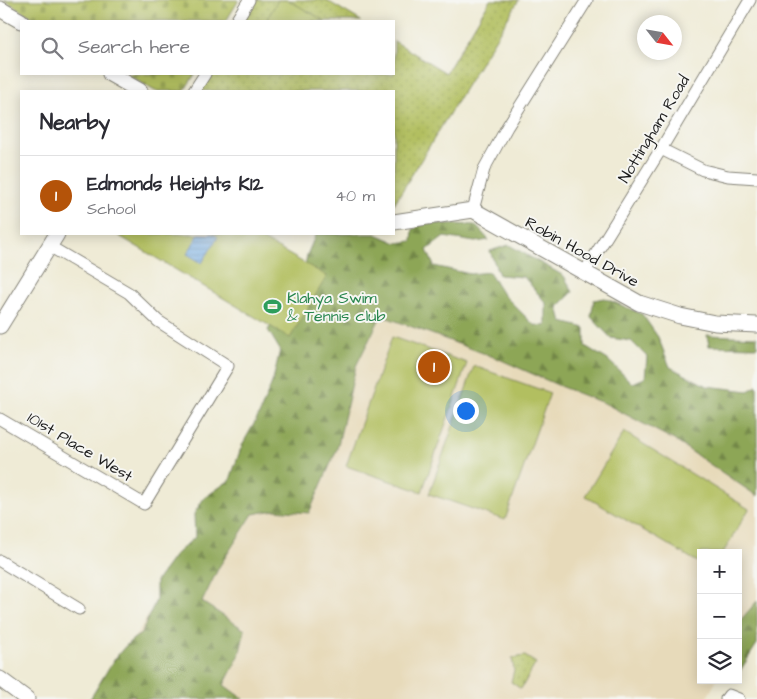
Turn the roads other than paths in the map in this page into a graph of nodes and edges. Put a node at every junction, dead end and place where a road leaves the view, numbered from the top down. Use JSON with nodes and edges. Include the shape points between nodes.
{"nodes":[{"id":1,"x":249,"y":0,"type":"edge"},
{"id":2,"x":587,"y":0,"type":"edge"},
{"id":3,"x":750,"y":0,"type":"edge"},
{"id":4,"x":0,"y":9,"type":"edge"},
{"id":5,"x":237,"y":20,"type":"edge"},
{"id":6,"x":20,"y":21,"type":"edge"},
{"id":7,"x":112,"y":75,"type":"edge"},
{"id":8,"x":204,"y":75,"type":"edge"},
{"id":9,"x":138,"y":90,"type":"edge"},
{"id":10,"x":195,"y":90,"type":"edge"},
{"id":11,"x":662,"y":149,"type":"junction"},
{"id":12,"x":757,"y":178,"type":"edge"},
{"id":13,"x":473,"y":210,"type":"junction"},
{"id":14,"x":395,"y":222,"type":"edge"},
{"id":15,"x":53,"y":240,"type":"edge"},
{"id":16,"x":584,"y":273,"type":"junction"},
{"id":17,"x":2,"y":320,"type":"edge"},
{"id":18,"x":757,"y":325,"type":"edge"},
{"id":19,"x":0,"y":419,"type":"edge"},
{"id":20,"x":0,"y":561,"type":"edge"},
{"id":21,"x":80,"y":609,"type":"dead end"},
{"id":22,"x":0,"y":679,"type":"edge"},
{"id":23,"x":27,"y":699,"type":"edge"}],
"edges":[{"from":1,"to":5,"type":"street"},
{"from":2,"to":13,"type":"street","via":[[484,169]]},
{"from":3,"to":11,"type":"street","name":"Nottingham Road"},
{"from":4,"to":6,"type":"street"},
{"from":7,"to":9,"type":"street"},
{"from":8,"to":10,"type":"street"},
{"from":11,"to":12,"type":"street","via":[[703,170]]},
{"from":11,"to":16,"type":"street","name":"Nottingham Road"},
{"from":13,"to":14,"type":"street"},
{"from":13,"to":16,"type":"street","name":"Robin Hood Drive"},
{"from":15,"to":17,"type":"street"},
{"from":15,"to":19,"type":"street","name":"101st Place West","via":[[129,293],[158,321],[228,366],[144,504]]},
{"from":16,"to":18,"type":"street","name":"Robin Hood Drive","via":[[639,303],[680,316]]},
{"from":20,"to":21,"type":"street"},
{"from":22,"to":23,"type":"street"}]}
